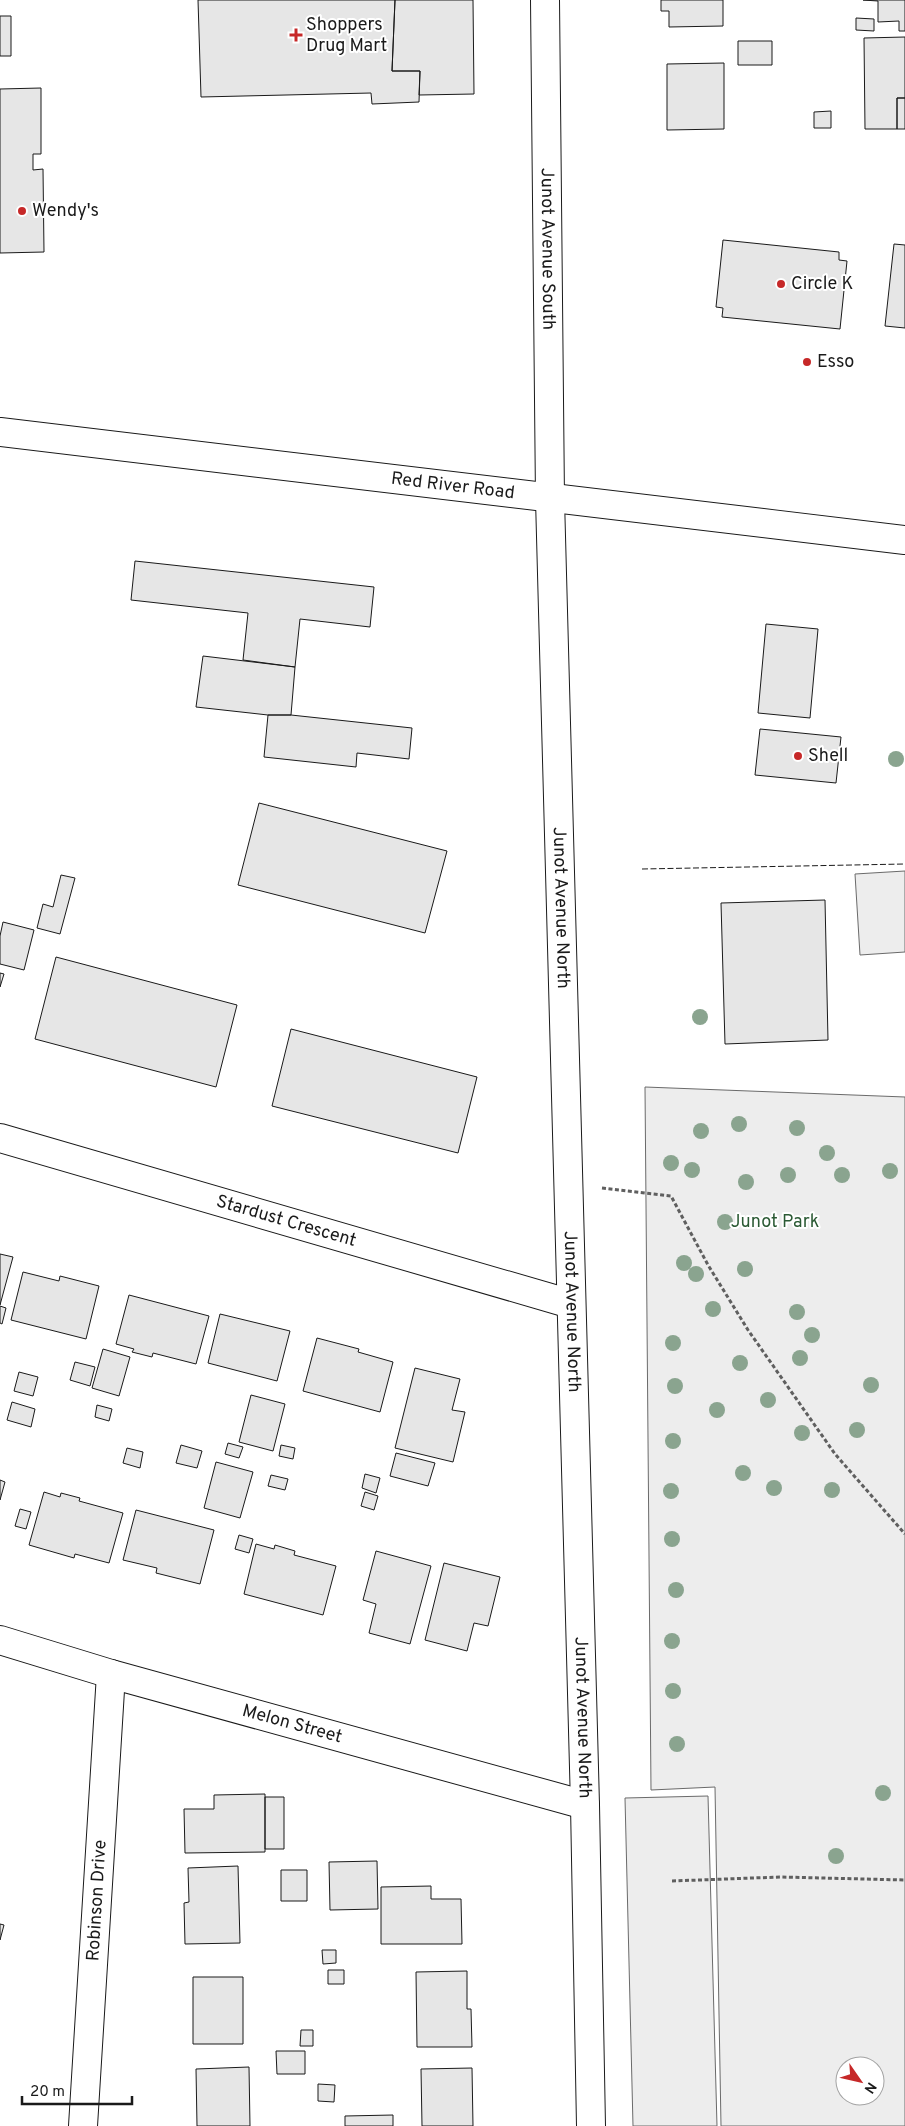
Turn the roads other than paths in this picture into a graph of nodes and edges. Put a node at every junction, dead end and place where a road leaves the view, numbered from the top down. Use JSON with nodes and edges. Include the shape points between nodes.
{"nodes":[{"id":1,"x":545,"y":0,"type":"edge"},
{"id":2,"x":0,"y":432,"type":"edge"},
{"id":3,"x":550,"y":499,"type":"junction"},
{"id":4,"x":905,"y":540,"type":"edge"},
{"id":5,"x":0,"y":1138,"type":"edge"},
{"id":6,"x":572,"y":1304,"type":"junction"},
{"id":7,"x":0,"y":1640,"type":"edge"},
{"id":8,"x":111,"y":1674,"type":"junction"},
{"id":9,"x":585,"y":1805,"type":"junction"},
{"id":10,"x":83,"y":2126,"type":"edge"},
{"id":11,"x":591,"y":2126,"type":"edge"}],
"edges":[{"from":1,"to":3,"type":"main road","name":"Junot Avenue South"},
{"from":2,"to":3,"type":"main road","name":"Red River Road"},
{"from":3,"to":4,"type":"main road","name":"Red River Road"},
{"from":3,"to":6,"type":"main road","name":"Junot Avenue North"},
{"from":5,"to":6,"type":"main road","name":"Stardust Crescent"},
{"from":6,"to":9,"type":"main road","name":"Junot Avenue North"},
{"from":7,"to":8,"type":"main road","name":"Melon Street"},
{"from":8,"to":9,"type":"main road","name":"Melon Street"},
{"from":8,"to":10,"type":"main road","name":"Robinson Drive"},
{"from":9,"to":11,"type":"main road","name":"Junot Avenue North"}]}
